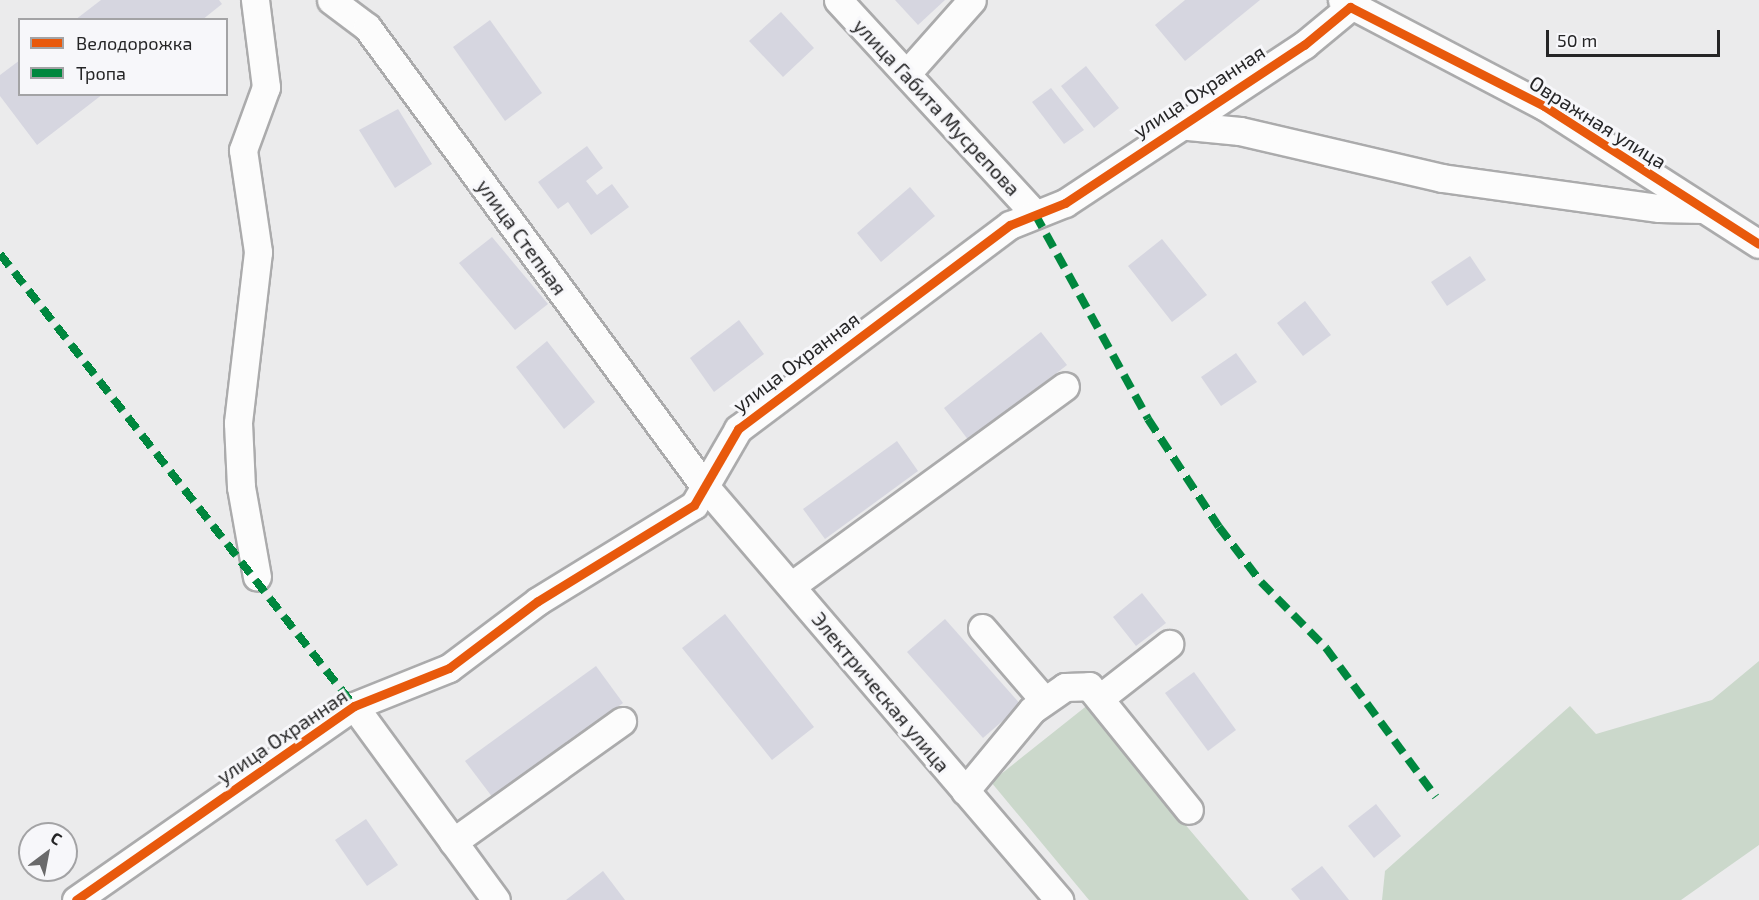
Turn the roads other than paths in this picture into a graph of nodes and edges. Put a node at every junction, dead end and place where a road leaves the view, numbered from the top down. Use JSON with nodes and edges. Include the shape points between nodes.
{"nodes":[{"id":1,"x":255,"y":0,"type":"edge"},
{"id":2,"x":331,"y":0,"type":"edge"},
{"id":3,"x":838,"y":0,"type":"edge"},
{"id":4,"x":972,"y":0,"type":"edge"},
{"id":5,"x":1346,"y":3,"type":"edge"},
{"id":6,"x":908,"y":72,"type":"junction"},
{"id":7,"x":1178,"y":125,"type":"junction"},
{"id":8,"x":1703,"y":209,"type":"junction"},
{"id":9,"x":1035,"y":214,"type":"junction"},
{"id":10,"x":1759,"y":244,"type":"edge"},
{"id":11,"x":1065,"y":386,"type":"dead end"},
{"id":12,"x":703,"y":484,"type":"junction"},
{"id":13,"x":256,"y":577,"type":"dead end"},
{"id":14,"x":791,"y":586,"type":"junction"},
{"id":15,"x":982,"y":628,"type":"dead end"},
{"id":16,"x":1169,"y":644,"type":"dead end"},
{"id":17,"x":1100,"y":698,"type":"junction"},
{"id":18,"x":1044,"y":700,"type":"junction"},
{"id":19,"x":354,"y":706,"type":"junction"},
{"id":20,"x":622,"y":721,"type":"dead end"},
{"id":21,"x":965,"y":791,"type":"junction"},
{"id":22,"x":1189,"y":810,"type":"dead end"},
{"id":23,"x":453,"y":842,"type":"junction"},
{"id":24,"x":76,"y":900,"type":"edge"},
{"id":25,"x":496,"y":900,"type":"edge"},
{"id":26,"x":1059,"y":900,"type":"edge"}],
"edges":[{"from":1,"to":13,"type":"street","via":[[266,87],[243,150],[258,252],[238,423],[241,487]]},
{"from":2,"to":12,"type":"street","name":"улица Степная","via":[[367,27]]},
{"from":3,"to":6,"type":"street","name":"улица Габита Мусрепова"},
{"from":4,"to":6,"type":"street"},
{"from":5,"to":7,"type":"street","name":"улица Охранная","via":[[1304,45]]},
{"from":5,"to":8,"type":"street","name":"Овражная улица","via":[[1544,106]]},
{"from":6,"to":9,"type":"street","name":"улица Габита Мусрепова"},
{"from":7,"to":8,"type":"street","via":[[1240,131],[1442,178],[1659,208]]},
{"from":7,"to":9,"type":"street","name":"улица Охранная","via":[[1065,203]]},
{"from":8,"to":10,"type":"street","name":"Овражная улица"},
{"from":9,"to":12,"type":"street","name":"улица Охранная","via":[[1010,225],[738,429]]},
{"from":11,"to":14,"type":"street"},
{"from":12,"to":14,"type":"street","name":"Электрическая улица"},
{"from":12,"to":19,"type":"street","name":"улица Охранная","via":[[694,506],[538,601],[449,668]]},
{"from":14,"to":21,"type":"street","name":"Электрическая улица"},
{"from":15,"to":18,"type":"street"},
{"from":16,"to":17,"type":"street"},
{"from":17,"to":18,"type":"street","via":[[1089,686],[1065,687]]},
{"from":17,"to":22,"type":"street"},
{"from":18,"to":21,"type":"street"},
{"from":19,"to":23,"type":"street"},
{"from":19,"to":24,"type":"street","name":"улица Охранная"},
{"from":20,"to":23,"type":"street"},
{"from":21,"to":26,"type":"street","name":"Электрическая улица"},
{"from":23,"to":25,"type":"street"}]}
